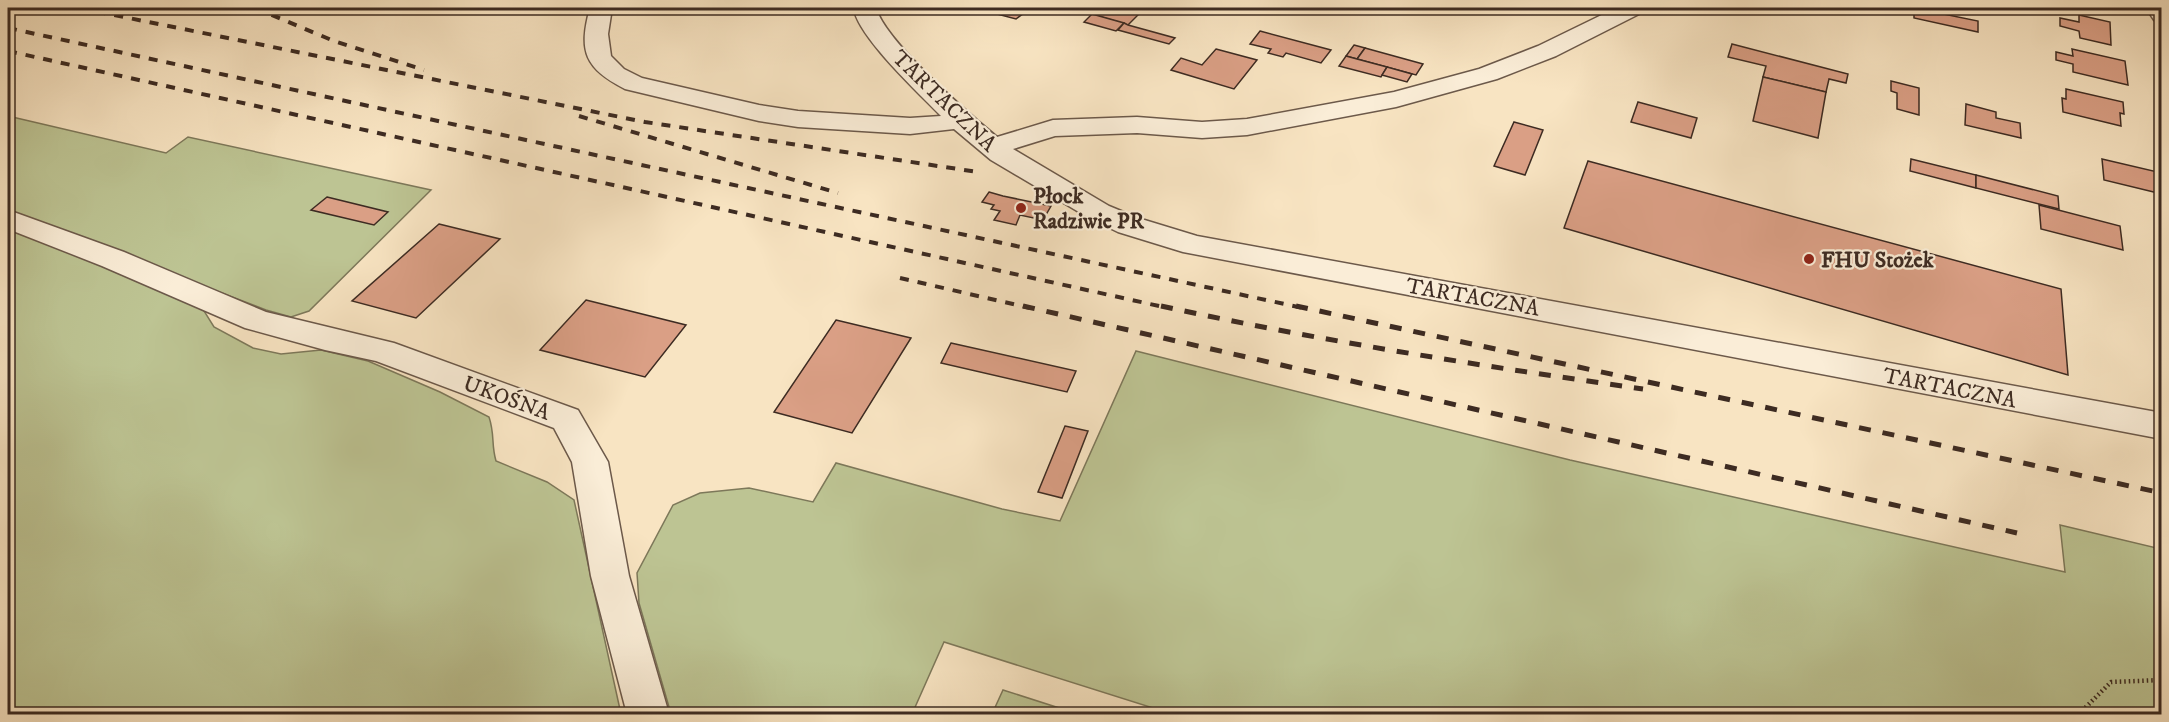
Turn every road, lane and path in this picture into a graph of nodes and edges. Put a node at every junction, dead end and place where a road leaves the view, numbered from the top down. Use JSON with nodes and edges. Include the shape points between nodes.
{"nodes":[{"id":1,"x":601,"y":8,"type":"edge"},
{"id":2,"x":865,"y":8,"type":"edge"},
{"id":3,"x":1633,"y":8,"type":"edge"},
{"id":4,"x":2157,"y":8,"type":"edge"},
{"id":5,"x":2162,"y":15,"type":"edge"},
{"id":6,"x":959,"y":119,"type":"junction"},
{"id":7,"x":992,"y":147,"type":"junction"},
{"id":8,"x":8,"y":219,"type":"edge"},
{"id":9,"x":2162,"y":426,"type":"edge"},
{"id":10,"x":2162,"y":680,"type":"edge"},
{"id":11,"x":648,"y":714,"type":"edge"},
{"id":12,"x":2079,"y":714,"type":"edge"}],
"edges":[{"from":1,"to":6,"type":"street","via":[[596,34],[599,58],[615,74],[634,84],[798,119],[910,126]]},
{"from":2,"to":6,"type":"street","name":"TARTACZNA","via":[[867,19],[884,42]]},
{"from":3,"to":7,"type":"street","via":[[1547,51],[1488,74],[1396,99],[1247,127],[1053,128]]},
{"from":4,"to":5,"type":"street"},
{"from":6,"to":7,"type":"street","name":"TARTACZNA"},
{"from":7,"to":9,"type":"street","name":"TARTACZNA","via":[[1099,212],[1146,233],[1194,245]]},
{"from":8,"to":11,"type":"street","name":"UKOŚNA","via":[[256,320],[382,351],[567,418],[590,462],[610,576]]},
{"from":10,"to":12,"type":"path","via":[[2111,682]]}]}
